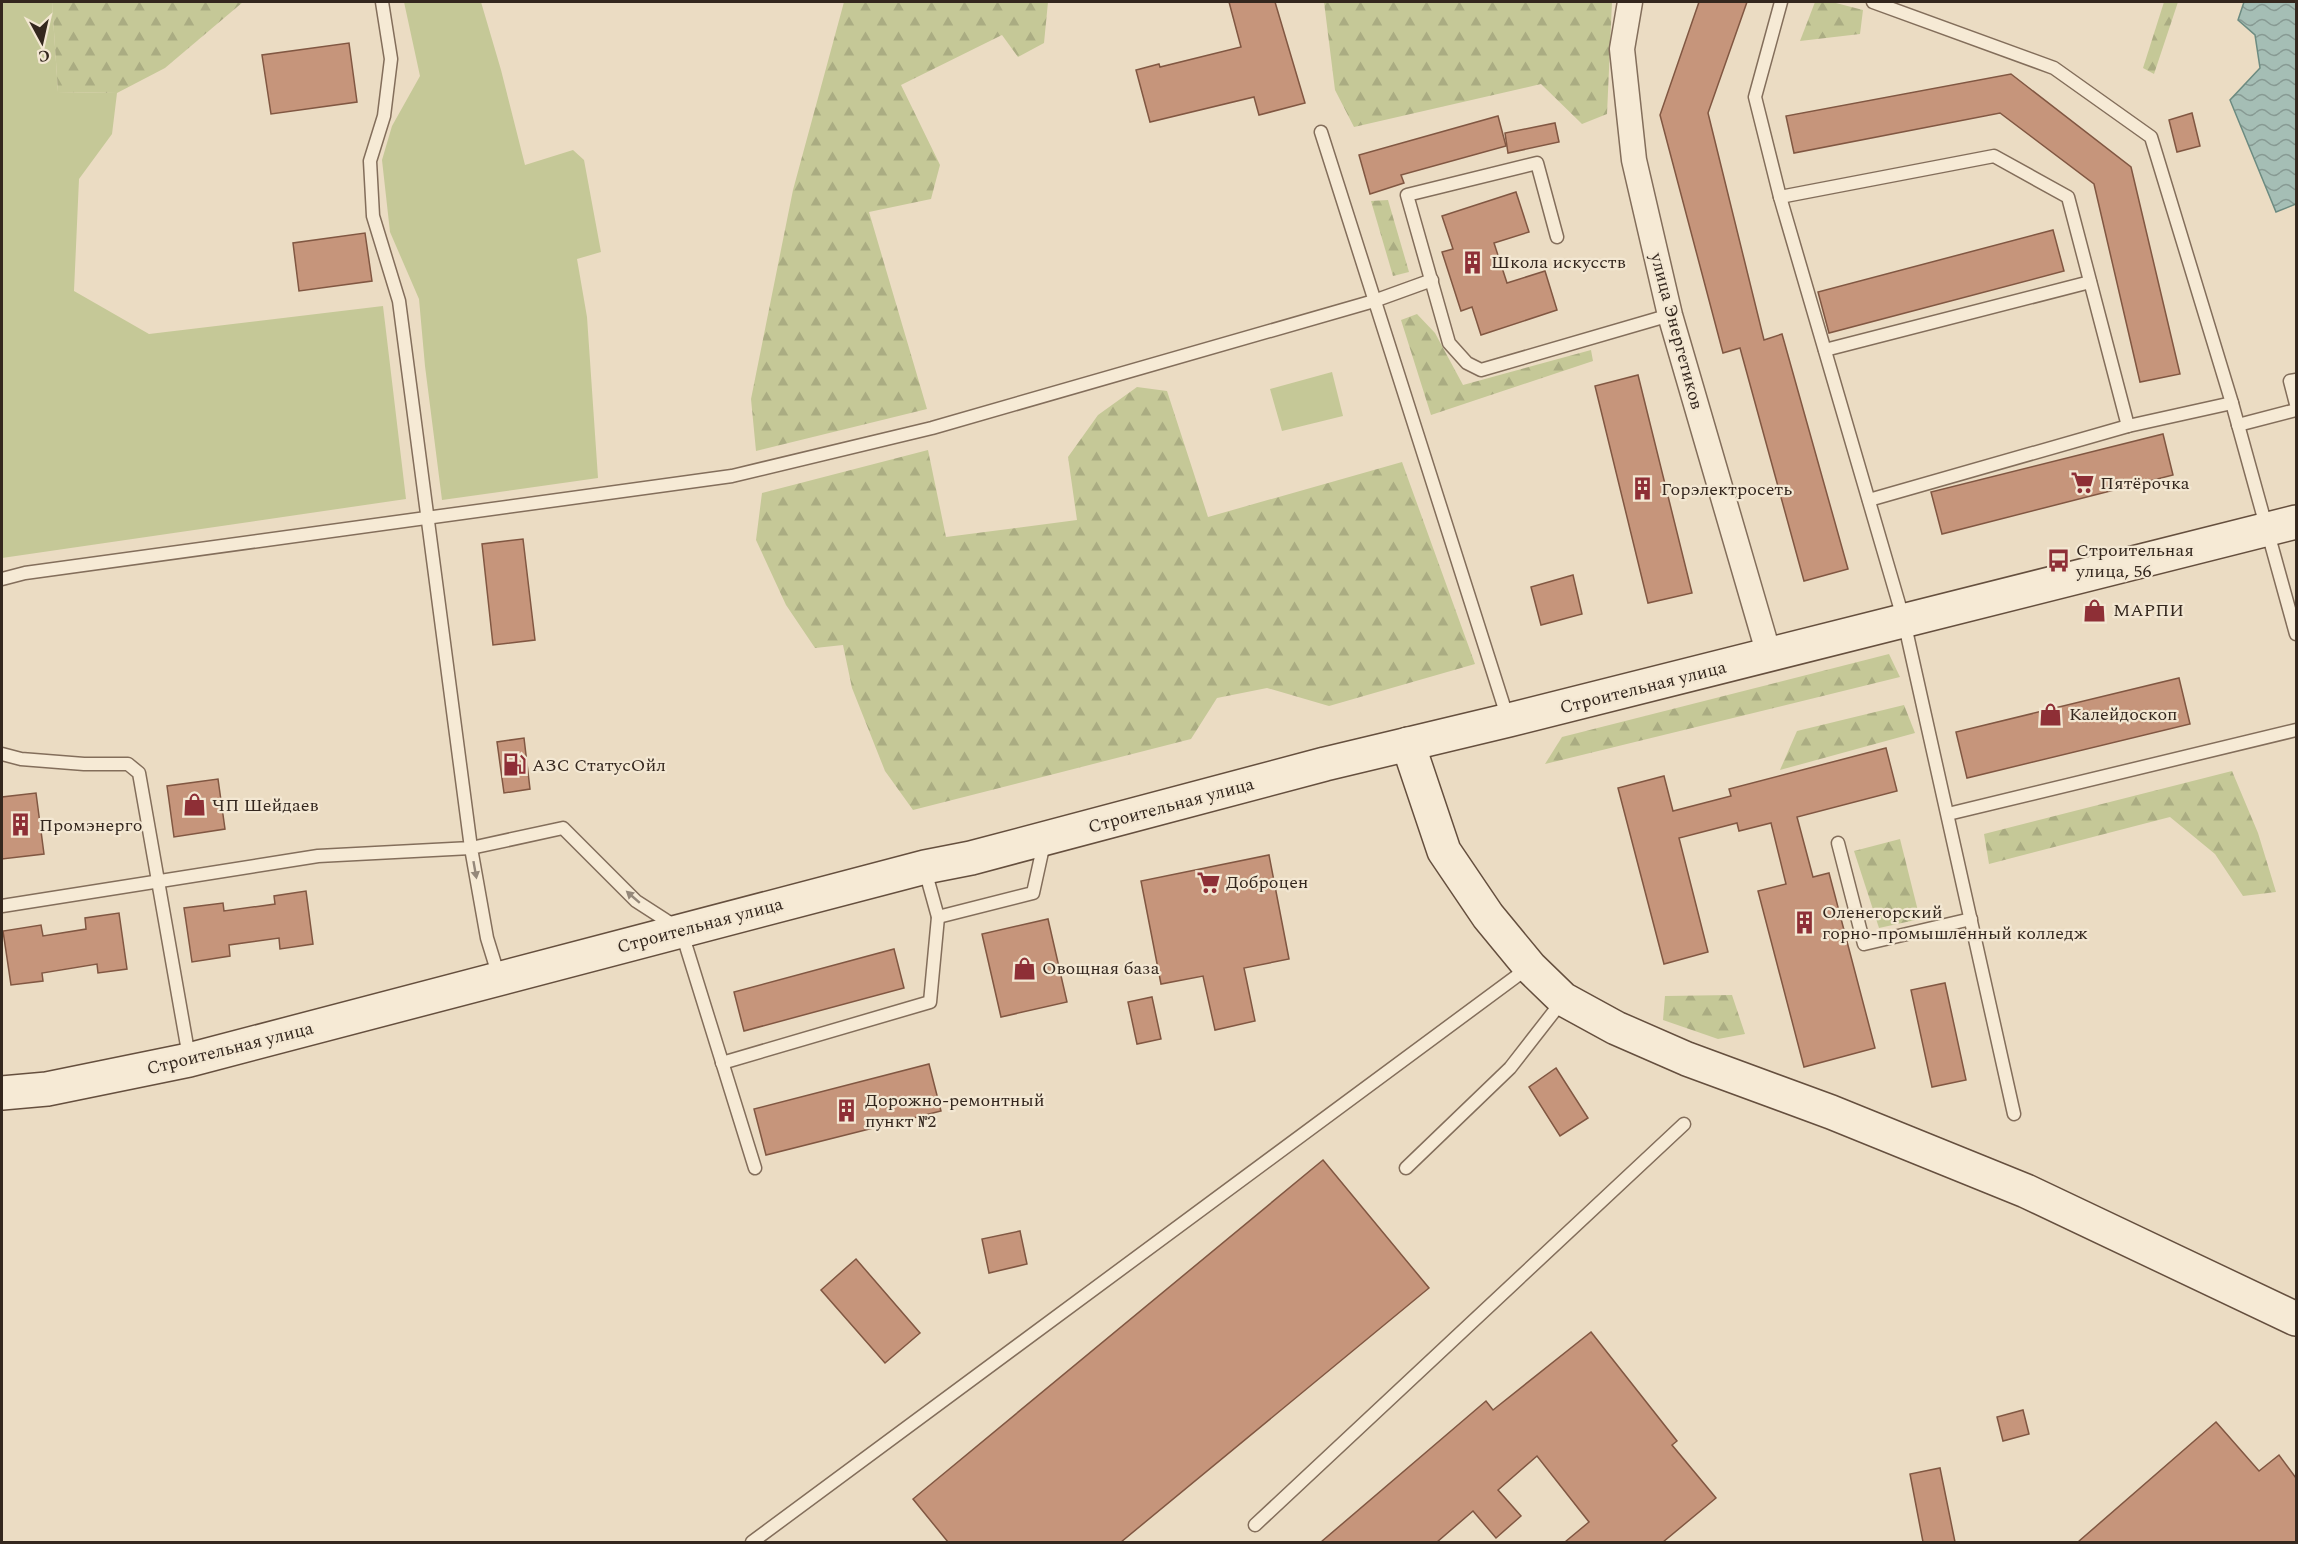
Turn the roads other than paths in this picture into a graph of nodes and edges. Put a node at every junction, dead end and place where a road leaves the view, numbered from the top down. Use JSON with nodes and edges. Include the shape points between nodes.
{"nodes":[{"id":1,"x":382,"y":2,"type":"edge"},
{"id":2,"x":1629,"y":2,"type":"edge"},
{"id":3,"x":1781,"y":2,"type":"edge"},
{"id":4,"x":1873,"y":2,"type":"edge"},
{"id":5,"x":1321,"y":132,"type":"dead end"},
{"id":6,"x":1780,"y":197,"type":"junction"},
{"id":7,"x":1557,"y":237,"type":"dead end"},
{"id":8,"x":1432,"y":280,"type":"junction"},
{"id":9,"x":2090,"y":282,"type":"junction"},
{"id":10,"x":1374,"y":301,"type":"junction"},
{"id":11,"x":1670,"y":315,"type":"junction"},
{"id":12,"x":1825,"y":350,"type":"junction"},
{"id":13,"x":2296,"y":380,"type":"edge"},
{"id":14,"x":2232,"y":403,"type":"junction"},
{"id":15,"x":2296,"y":404,"type":"edge"},
{"id":16,"x":2296,"y":410,"type":"edge"},
{"id":17,"x":2238,"y":424,"type":"junction"},
{"id":18,"x":2128,"y":426,"type":"junction"},
{"id":19,"x":1869,"y":500,"type":"junction"},
{"id":20,"x":429,"y":519,"type":"junction"},
{"id":21,"x":2282,"y":526,"type":"edge"},
{"id":22,"x":2,"y":579,"type":"edge"},
{"id":23,"x":1904,"y":621,"type":"junction"},
{"id":24,"x":2296,"y":634,"type":"edge"},
{"id":25,"x":1769,"y":655,"type":"junction"},
{"id":26,"x":1509,"y":720,"type":"junction"},
{"id":27,"x":2296,"y":730,"type":"edge"},
{"id":28,"x":1408,"y":744,"type":"junction"},
{"id":29,"x":2,"y":754,"type":"edge"},
{"id":30,"x":1948,"y":814,"type":"junction"},
{"id":31,"x":1045,"y":839,"type":"junction"},
{"id":32,"x":1838,"y":843,"type":"dead end"},
{"id":33,"x":471,"y":848,"type":"junction"},
{"id":34,"x":925,"y":867,"type":"junction"},
{"id":35,"x":159,"y":882,"type":"junction"},
{"id":36,"x":2,"y":906,"type":"edge"},
{"id":37,"x":938,"y":917,"type":"junction"},
{"id":38,"x":1971,"y":919,"type":"junction"},
{"id":39,"x":681,"y":930,"type":"junction"},
{"id":40,"x":1530,"y":967,"type":"junction"},
{"id":41,"x":500,"y":978,"type":"junction"},
{"id":42,"x":1563,"y":999,"type":"junction"},
{"id":43,"x":189,"y":1060,"type":"junction"},
{"id":44,"x":722,"y":1063,"type":"junction"},
{"id":45,"x":2,"y":1093,"type":"edge"},
{"id":46,"x":2013,"y":1114,"type":"dead end"},
{"id":47,"x":1684,"y":1124,"type":"dead end"},
{"id":48,"x":754,"y":1168,"type":"dead end"},
{"id":49,"x":1406,"y":1168,"type":"dead end"},
{"id":50,"x":2296,"y":1319,"type":"edge"},
{"id":51,"x":1255,"y":1525,"type":"dead end"},
{"id":52,"x":752,"y":1542,"type":"edge"}],
"edges":[{"from":1,"to":20,"type":"lane","via":[[391,59],[384,116],[370,161],[373,216],[399,301]]},
{"from":2,"to":11,"type":"street","name":"улица Энергетиков","via":[[1622,49],[1634,160]]},
{"from":3,"to":6,"type":"lane","via":[[1755,97]]},
{"from":4,"to":14,"type":"lane","via":[[2054,68],[2151,136]]},
{"from":5,"to":10,"type":"lane"},
{"from":6,"to":9,"type":"lane","via":[[1994,156],[2068,197]]},
{"from":6,"to":12,"type":"lane"},
{"from":7,"to":8,"type":"lane","via":[[1537,163],[1407,195]]},
{"from":8,"to":10,"type":"lane"},
{"from":8,"to":11,"type":"lane","via":[[1449,343],[1467,363],[1481,370]]},
{"from":9,"to":12,"type":"lane"},
{"from":9,"to":18,"type":"lane"},
{"from":10,"to":20,"type":"lane","via":[[932,428],[732,476]]},
{"from":10,"to":26,"type":"lane"},
{"from":11,"to":25,"type":"street","name":"улица Энергетиков"},
{"from":12,"to":19,"type":"lane"},
{"from":13,"to":15,"type":"lane","via":[[2290,381]]},
{"from":14,"to":17,"type":"lane"},
{"from":14,"to":18,"type":"lane"},
{"from":16,"to":17,"type":"lane"},
{"from":17,"to":21,"type":"lane"},
{"from":18,"to":19,"type":"lane"},
{"from":19,"to":23,"type":"lane"},
{"from":20,"to":22,"type":"lane"},
{"from":20,"to":33,"type":"lane"},
{"from":21,"to":23,"type":"street","name":"Строительная улица"},
{"from":21,"to":24,"type":"lane"},
{"from":23,"to":25,"type":"street","name":"Строительная улица"},
{"from":23,"to":30,"type":"lane"},
{"from":25,"to":26,"type":"street","name":"Строительная улица"},
{"from":26,"to":28,"type":"street","name":"Строительная улица"},
{"from":27,"to":30,"type":"lane"},
{"from":28,"to":31,"type":"street","name":"Строительная улица"},
{"from":28,"to":40,"type":"street","via":[[1444,850],[1488,916]]},
{"from":29,"to":35,"type":"lane","via":[[84,764],[128,764],[140,773]]},
{"from":30,"to":38,"type":"lane"},
{"from":31,"to":34,"type":"street","name":"Строительная улица"},
{"from":31,"to":37,"type":"lane","via":[[1033,893]]},
{"from":32,"to":38,"type":"lane","via":[[1864,944]]},
{"from":33,"to":35,"type":"lane","via":[[318,856]]},
{"from":39,"to":33,"type":"lane","one_way":true,"via":[[636,901],[563,828]]},
{"from":33,"to":41,"type":"lane","one_way":true,"via":[[487,938]]},
{"from":34,"to":37,"type":"lane"},
{"from":34,"to":39,"type":"street","name":"Строительная улица"},
{"from":35,"to":36,"type":"lane"},
{"from":35,"to":43,"type":"lane"},
{"from":37,"to":44,"type":"lane","via":[[930,1002]]},
{"from":38,"to":46,"type":"lane"},
{"from":39,"to":41,"type":"street","name":"Строительная улица"},
{"from":39,"to":44,"type":"lane"},
{"from":40,"to":42,"type":"street"},
{"from":40,"to":52,"type":"lane"},
{"from":41,"to":43,"type":"street","name":"Строительная улица"},
{"from":42,"to":49,"type":"lane","via":[[1510,1068]]},
{"from":42,"to":50,"type":"street","via":[[1616,1028],[1687,1059],[2026,1191]]},
{"from":43,"to":45,"type":"street","name":"Строительная улица","via":[[46,1089]]},
{"from":44,"to":48,"type":"lane"},
{"from":47,"to":51,"type":"lane"}]}
